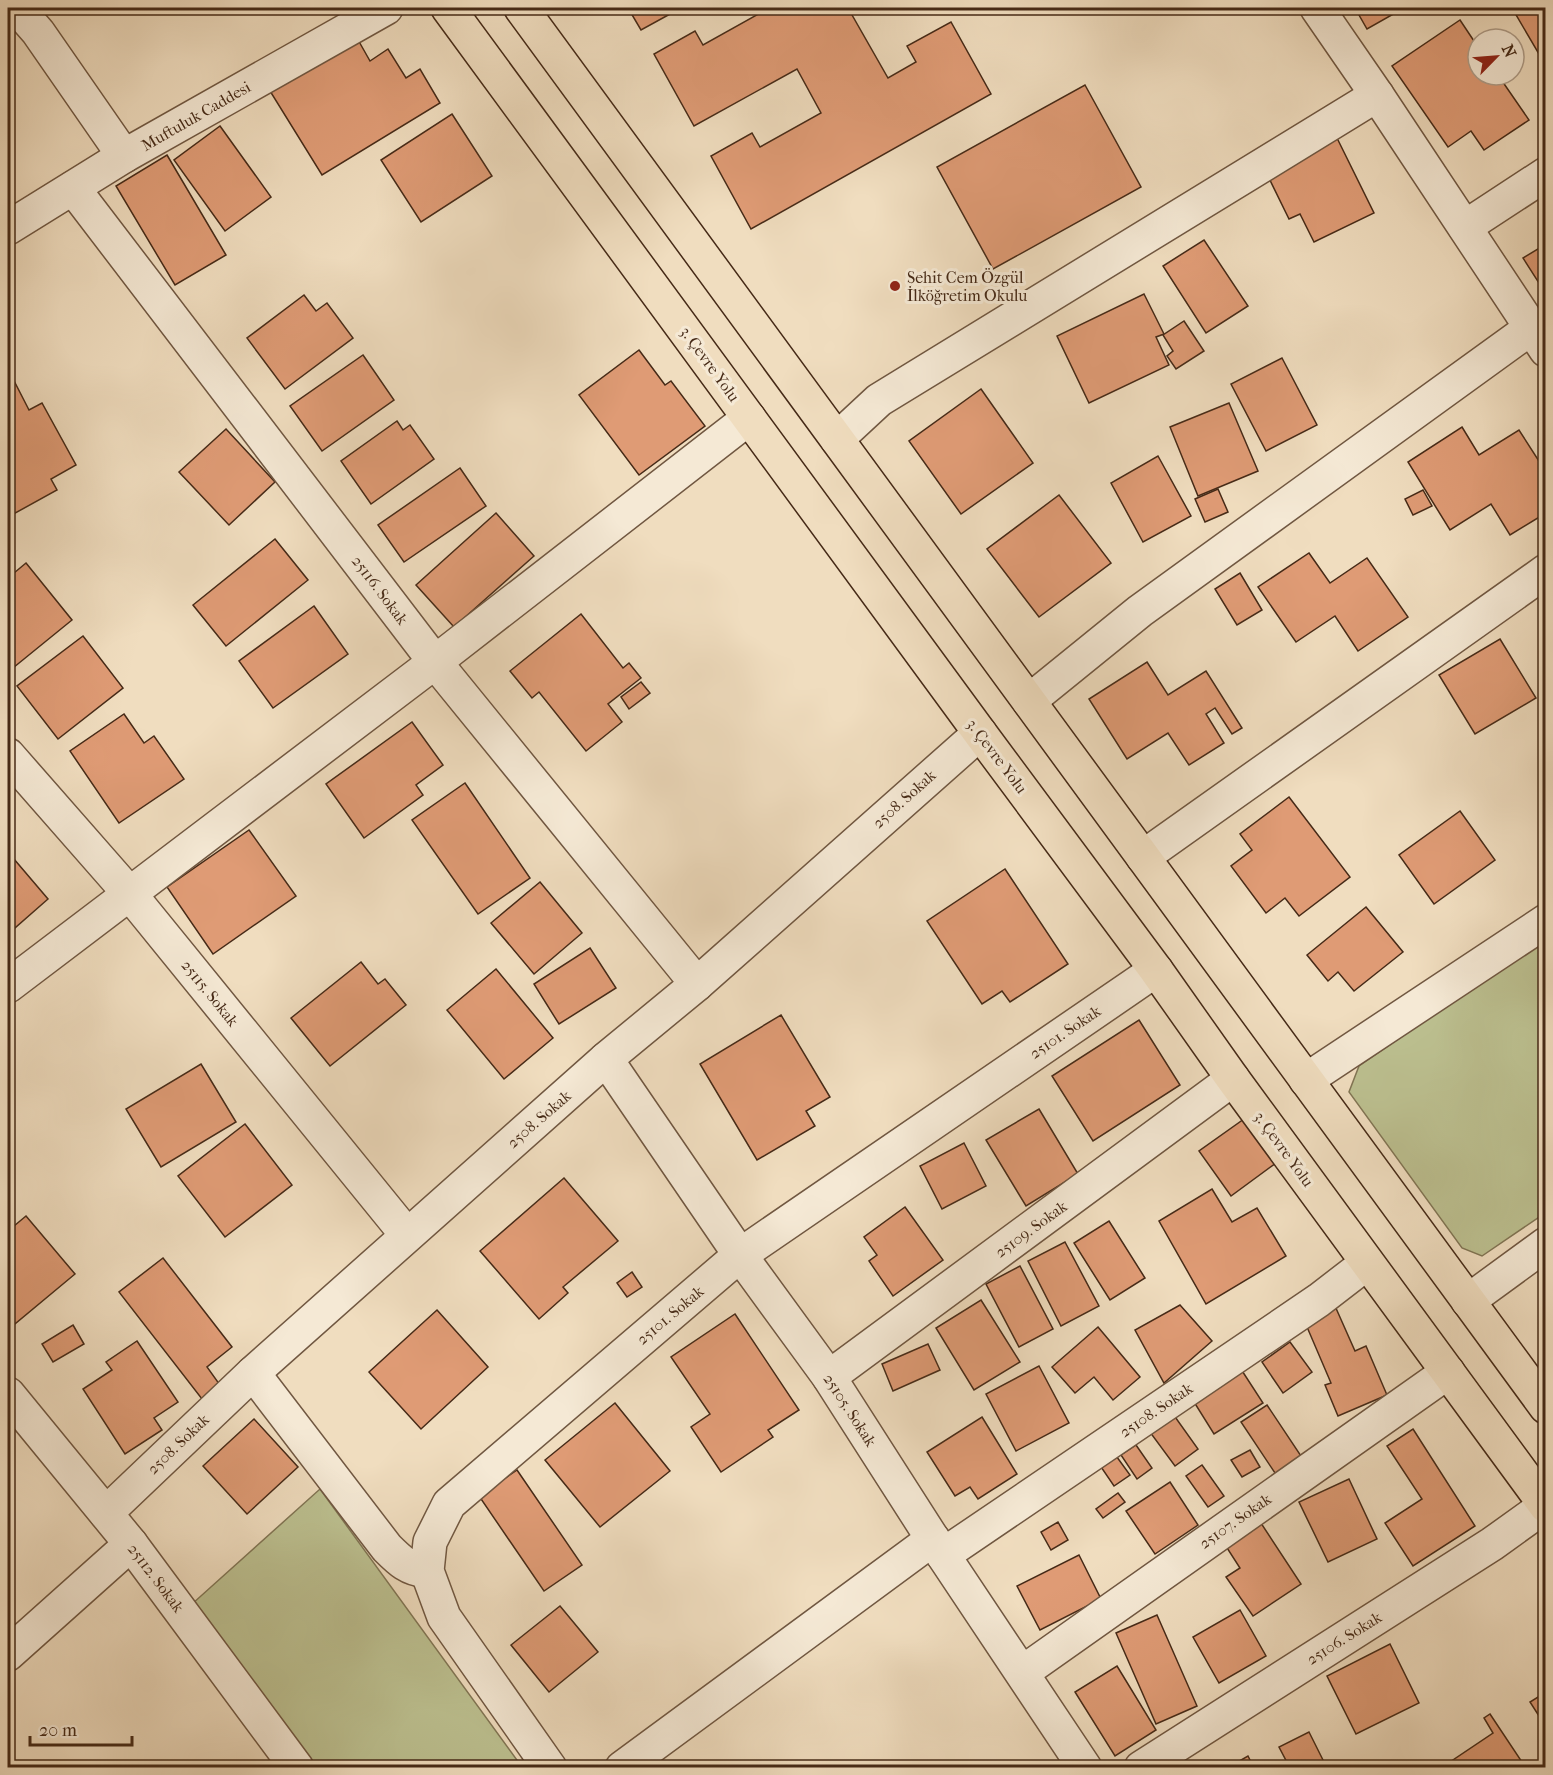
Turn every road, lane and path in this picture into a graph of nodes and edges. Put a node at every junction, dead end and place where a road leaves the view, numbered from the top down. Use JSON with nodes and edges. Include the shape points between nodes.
{"nodes":[{"id":1,"x":17,"y":8,"type":"edge"},
{"id":2,"x":386,"y":8,"type":"edge"},
{"id":3,"x":447,"y":8,"type":"edge"},
{"id":4,"x":521,"y":8,"type":"edge"},
{"id":5,"x":1317,"y":8,"type":"edge"},
{"id":6,"x":1377,"y":95,"type":"junction"},
{"id":7,"x":124,"y":156,"type":"junction"},
{"id":8,"x":1545,"y":174,"type":"edge"},
{"id":9,"x":73,"y":188,"type":"junction"},
{"id":10,"x":1465,"y":227,"type":"junction"},
{"id":11,"x":8,"y":228,"type":"edge"},
{"id":12,"x":1538,"y":339,"type":"edge"},
{"id":13,"x":749,"y":418,"type":"junction"},
{"id":14,"x":837,"y":439,"type":"junction"},
{"id":15,"x":1545,"y":572,"type":"edge"},
{"id":16,"x":435,"y":662,"type":"junction"},
{"id":17,"x":1029,"y":701,"type":"junction"},
{"id":18,"x":980,"y":734,"type":"junction"},
{"id":19,"x":8,"y":755,"type":"edge"},
{"id":20,"x":1143,"y":857,"type":"junction"},
{"id":21,"x":129,"y":893,"type":"junction"},
{"id":22,"x":1545,"y":921,"type":"edge"},
{"id":23,"x":1156,"y":970,"type":"junction"},
{"id":24,"x":697,"y":984,"type":"junction"},
{"id":25,"x":8,"y":986,"type":"edge"},
{"id":26,"x":606,"y":1059,"type":"junction"},
{"id":27,"x":1233,"y":1079,"type":"junction"},
{"id":28,"x":1306,"y":1080,"type":"junction"},
{"id":29,"x":407,"y":1236,"type":"junction"},
{"id":30,"x":1545,"y":1244,"type":"edge"},
{"id":31,"x":740,"y":1255,"type":"junction"},
{"id":32,"x":1367,"y":1263,"type":"junction"},
{"id":33,"x":1468,"y":1301,"type":"junction"},
{"id":34,"x":1448,"y":1372,"type":"junction"},
{"id":35,"x":253,"y":1373,"type":"junction"},
{"id":36,"x":829,"y":1377,"type":"junction"},
{"id":37,"x":8,"y":1394,"type":"edge"},
{"id":38,"x":1545,"y":1407,"type":"edge"},
{"id":39,"x":1545,"y":1506,"type":"edge"},
{"id":40,"x":106,"y":1513,"type":"junction"},
{"id":41,"x":131,"y":1544,"type":"junction"},
{"id":42,"x":938,"y":1547,"type":"junction"},
{"id":43,"x":427,"y":1571,"type":"junction"},
{"id":44,"x":8,"y":1654,"type":"edge"},
{"id":45,"x":1023,"y":1672,"type":"junction"},
{"id":46,"x":297,"y":1767,"type":"edge"},
{"id":47,"x":550,"y":1767,"type":"edge"},
{"id":48,"x":622,"y":1767,"type":"edge"},
{"id":49,"x":1084,"y":1767,"type":"edge"},
{"id":50,"x":1141,"y":1767,"type":"edge"}],
"edges":[{"from":1,"to":7,"type":"street"},
{"from":2,"to":7,"type":"street","name":"Muftuluk Caddesi"},
{"from":3,"to":13,"type":"main road","name":"3. Çevre Yolu"},
{"from":4,"to":14,"type":"main road"},
{"from":5,"to":6,"type":"street"},
{"from":6,"to":10,"type":"street"},
{"from":6,"to":14,"type":"street","via":[[879,400]]},
{"from":7,"to":9,"type":"street","name":"Muftuluk Caddesi"},
{"from":8,"to":10,"type":"street"},
{"from":9,"to":11,"type":"street","name":"Muftuluk Caddesi"},
{"from":9,"to":16,"type":"street","name":"25116. Sokak"},
{"from":10,"to":12,"type":"street"},
{"from":12,"to":17,"type":"street","via":[[1140,610]]},
{"from":13,"to":16,"type":"street"},
{"from":13,"to":18,"type":"main road","name":"3. Çevre Yolu"},
{"from":14,"to":17,"type":"main road"},
{"from":15,"to":20,"type":"street"},
{"from":16,"to":21,"type":"street"},
{"from":16,"to":24,"type":"street","name":"25116. Sokak"},
{"from":17,"to":20,"type":"main road"},
{"from":18,"to":23,"type":"main road","name":"3. Çevre Yolu"},
{"from":18,"to":24,"type":"street","name":"2508. Sokak"},
{"from":19,"to":21,"type":"street","name":"25115. Sokak"},
{"from":20,"to":28,"type":"main road"},
{"from":21,"to":25,"type":"street"},
{"from":21,"to":29,"type":"street","name":"25115. Sokak"},
{"from":22,"to":28,"type":"street"},
{"from":23,"to":27,"type":"main road","name":"3. Çevre Yolu"},
{"from":23,"to":31,"type":"street","name":"25101. Sokak"},
{"from":24,"to":26,"type":"street","name":"2508. Sokak"},
{"from":26,"to":29,"type":"street","name":"2508. Sokak"},
{"from":26,"to":31,"type":"street","name":"25105. Sokak"},
{"from":27,"to":32,"type":"main road","name":"3. Çevre Yolu"},
{"from":27,"to":36,"type":"street","name":"25109. Sokak"},
{"from":28,"to":33,"type":"main road"},
{"from":29,"to":35,"type":"street","name":"2508. Sokak"},
{"from":30,"to":33,"type":"street"},
{"from":31,"to":36,"type":"street","name":"25105. Sokak"},
{"from":31,"to":43,"type":"street","name":"25101. Sokak","via":[[449,1504],[430,1542]]},
{"from":32,"to":34,"type":"main road","name":"3. Çevre Yolu"},
{"from":32,"to":42,"type":"street","name":"25108. Sokak","via":[[1309,1306]]},
{"from":33,"to":38,"type":"main road"},
{"from":34,"to":39,"type":"main road","name":"3. Çevre Yolu"},
{"from":34,"to":45,"type":"street","name":"25107. Sokak"},
{"from":35,"to":40,"type":"street","name":"2508. Sokak"},
{"from":35,"to":43,"type":"street","via":[[387,1548],[413,1570]]},
{"from":36,"to":42,"type":"street","name":"25105. Sokak"},
{"from":37,"to":40,"type":"street","name":"25112. Sokak"},
{"from":39,"to":50,"type":"street","name":"25106. Sokak","via":[[1492,1544]]},
{"from":40,"to":41,"type":"street","name":"25112. Sokak"},
{"from":41,"to":44,"type":"street"},
{"from":41,"to":46,"type":"street","name":"25112. Sokak"},
{"from":42,"to":45,"type":"street","name":"25105. Sokak"},
{"from":42,"to":48,"type":"street","name":"25108. Sokak"},
{"from":43,"to":47,"type":"street","name":"25101. Sokak","via":[[444,1617]]},
{"from":45,"to":49,"type":"street","name":"25105. Sokak"}]}
